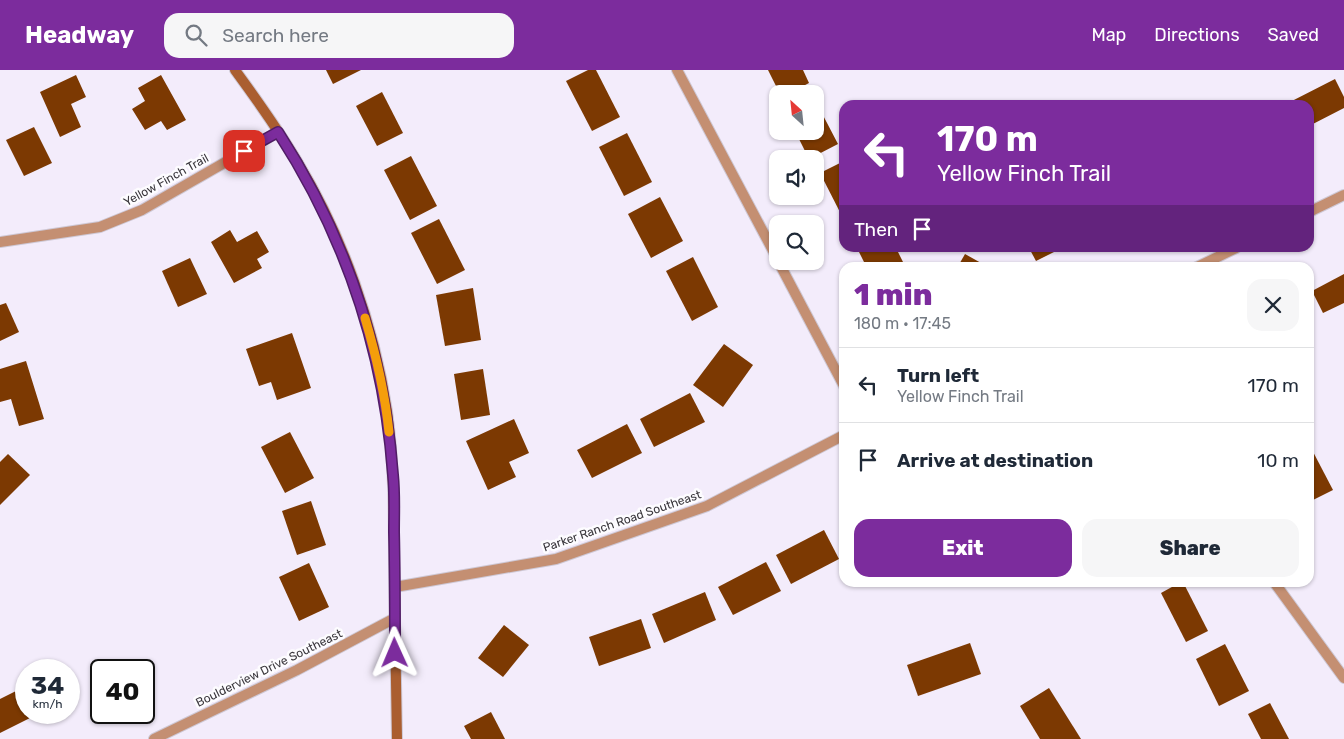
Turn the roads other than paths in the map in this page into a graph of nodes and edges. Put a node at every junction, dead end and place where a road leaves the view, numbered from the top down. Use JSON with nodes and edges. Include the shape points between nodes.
{"nodes":[{"id":1,"x":234,"y":70,"type":"edge"},
{"id":2,"x":677,"y":70,"type":"edge"},
{"id":3,"x":278,"y":132,"type":"junction"},
{"id":4,"x":1344,"y":195,"type":"edge"},
{"id":5,"x":1314,"y":210,"type":"edge"},
{"id":6,"x":0,"y":242,"type":"edge"},
{"id":7,"x":769,"y":244,"type":"edge"},
{"id":8,"x":1228,"y":252,"type":"edge"},
{"id":9,"x":1207,"y":262,"type":"edge"},
{"id":10,"x":783,"y":270,"type":"edge"},
{"id":11,"x":839,"y":377,"type":"edge"},
{"id":12,"x":839,"y":438,"type":"edge"},
{"id":13,"x":395,"y":587,"type":"junction"},
{"id":14,"x":1278,"y":587,"type":"edge"},
{"id":15,"x":395,"y":618,"type":"junction"},
{"id":16,"x":1344,"y":678,"type":"edge"},
{"id":17,"x":154,"y":739,"type":"edge"},
{"id":18,"x":396,"y":739,"type":"edge"}],
"edges":[{"from":1,"to":3,"type":"street"},
{"from":2,"to":7,"type":"street"},
{"from":3,"to":6,"type":"street","name":"Yellow Finch Trail","via":[[142,210],[100,227]]},
{"from":3,"to":13,"type":"street","via":[[315,193],[343,253],[374,346],[387,411],[394,476]]},
{"from":4,"to":5,"type":"street"},
{"from":8,"to":9,"type":"street"},
{"from":10,"to":11,"type":"street"},
{"from":12,"to":13,"type":"street","name":"Parker Ranch Road Southeast","via":[[707,506],[556,559]]},
{"from":13,"to":15,"type":"street"},
{"from":14,"to":16,"type":"street"},
{"from":15,"to":17,"type":"street","name":"Boulderview Drive Southeast"},
{"from":15,"to":18,"type":"street"}]}
